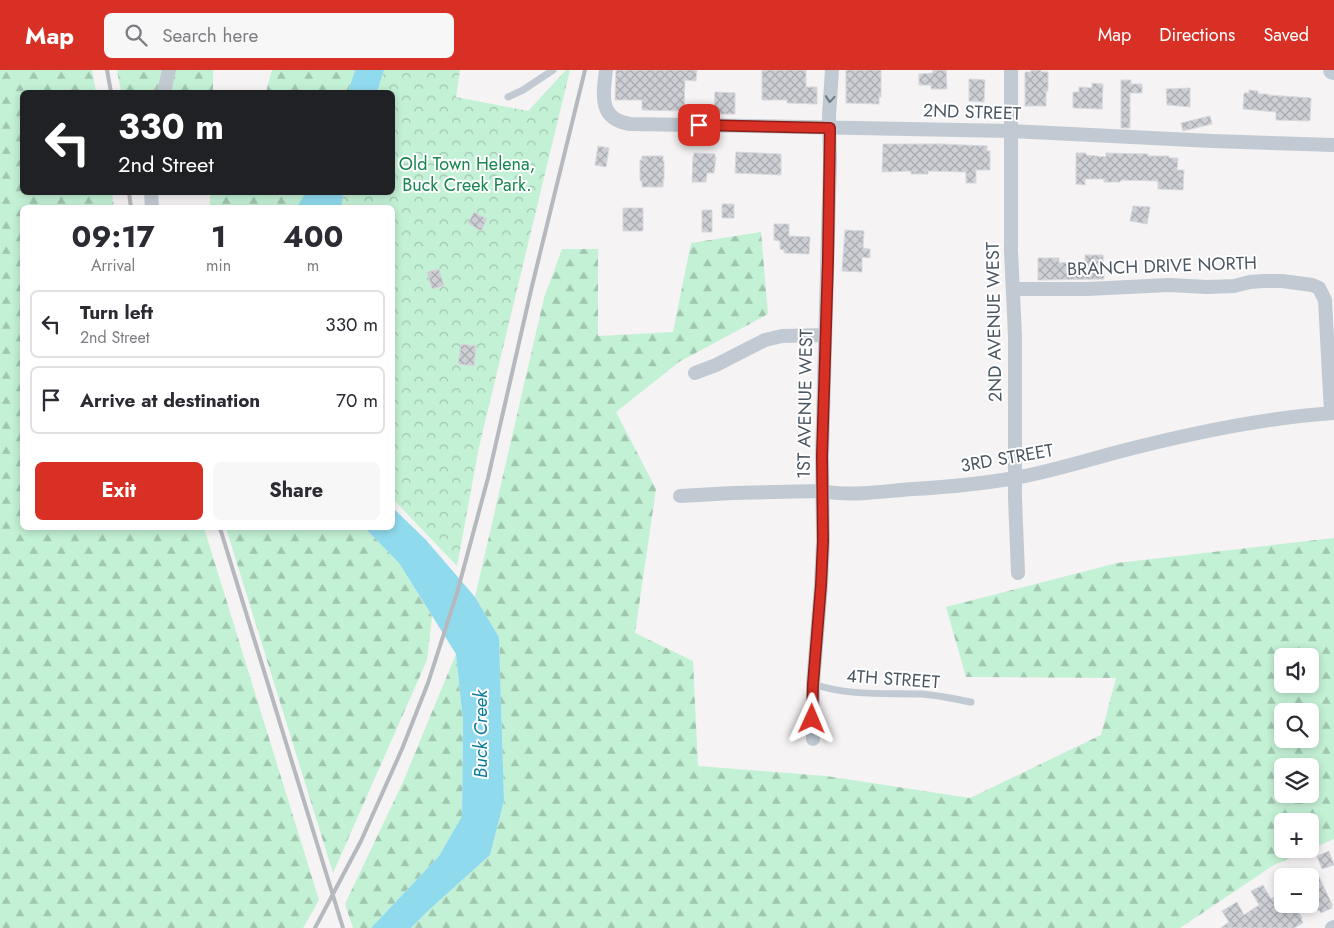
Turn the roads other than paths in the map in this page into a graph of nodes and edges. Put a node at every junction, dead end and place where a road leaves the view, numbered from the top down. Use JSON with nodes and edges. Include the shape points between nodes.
{"nodes":[{"id":1,"x":169,"y":70,"type":"edge"},
{"id":2,"x":553,"y":70,"type":"edge"},
{"id":3,"x":606,"y":70,"type":"edge"},
{"id":4,"x":832,"y":70,"type":"edge"},
{"id":5,"x":1011,"y":70,"type":"edge"},
{"id":6,"x":164,"y":90,"type":"edge"},
{"id":7,"x":508,"y":98,"type":"dead end"},
{"id":8,"x":830,"y":128,"type":"junction"},
{"id":9,"x":1011,"y":132,"type":"junction"},
{"id":10,"x":1334,"y":145,"type":"edge"},
{"id":11,"x":1013,"y":289,"type":"junction"},
{"id":12,"x":825,"y":335,"type":"junction"},
{"id":13,"x":695,"y":373,"type":"dead end"},
{"id":14,"x":1332,"y":413,"type":"edge"},
{"id":15,"x":1015,"y":478,"type":"junction"},
{"id":16,"x":822,"y":491,"type":"junction"},
{"id":17,"x":680,"y":496,"type":"dead end"},
{"id":18,"x":1018,"y":573,"type":"dead end"},
{"id":19,"x":813,"y":684,"type":"junction"},
{"id":20,"x":971,"y":702,"type":"dead end"},
{"id":21,"x":814,"y":739,"type":"dead end"}],
"edges":[{"from":1,"to":6,"type":"street"},
{"from":2,"to":7,"type":"lane"},
{"from":3,"to":8,"type":"street","name":"2ND STREET","via":[[606,110],[616,120],[630,124]]},
{"from":4,"to":8,"type":"street","name":"1ST AVENUE WEST","one_way":true},
{"from":5,"to":9,"type":"street","name":"2ND AVENUE WEST"},
{"from":8,"to":9,"type":"street","name":"2ND STREET"},
{"from":8,"to":12,"type":"street","name":"1ST AVENUE WEST"},
{"from":9,"to":10,"type":"street","name":"2ND STREET"},
{"from":9,"to":11,"type":"street","name":"2ND AVENUE WEST"},
{"from":11,"to":14,"type":"street","name":"BRANCH DRIVE NORTH","via":[[1207,287],[1264,281],[1312,285],[1319,288],[1325,300]]},
{"from":11,"to":15,"type":"street","name":"2ND AVENUE WEST"},
{"from":12,"to":13,"type":"street","via":[[797,334],[765,340]]},
{"from":12,"to":16,"type":"street","name":"1ST AVENUE WEST"},
{"from":14,"to":15,"type":"street","name":"3RD STREET","via":[[1207,431]]},
{"from":15,"to":16,"type":"street","name":"3RD STREET","via":[[966,486],[873,492]]},
{"from":15,"to":18,"type":"street","name":"2ND AVENUE WEST"},
{"from":16,"to":17,"type":"street","name":"3RD STREET"},
{"from":16,"to":19,"type":"street","name":"1ST AVENUE WEST","via":[[821,585]]},
{"from":19,"to":20,"type":"lane","name":"4TH STREET","via":[[860,694],[923,694]]},
{"from":19,"to":21,"type":"street","name":"1ST AVENUE WEST"}]}
